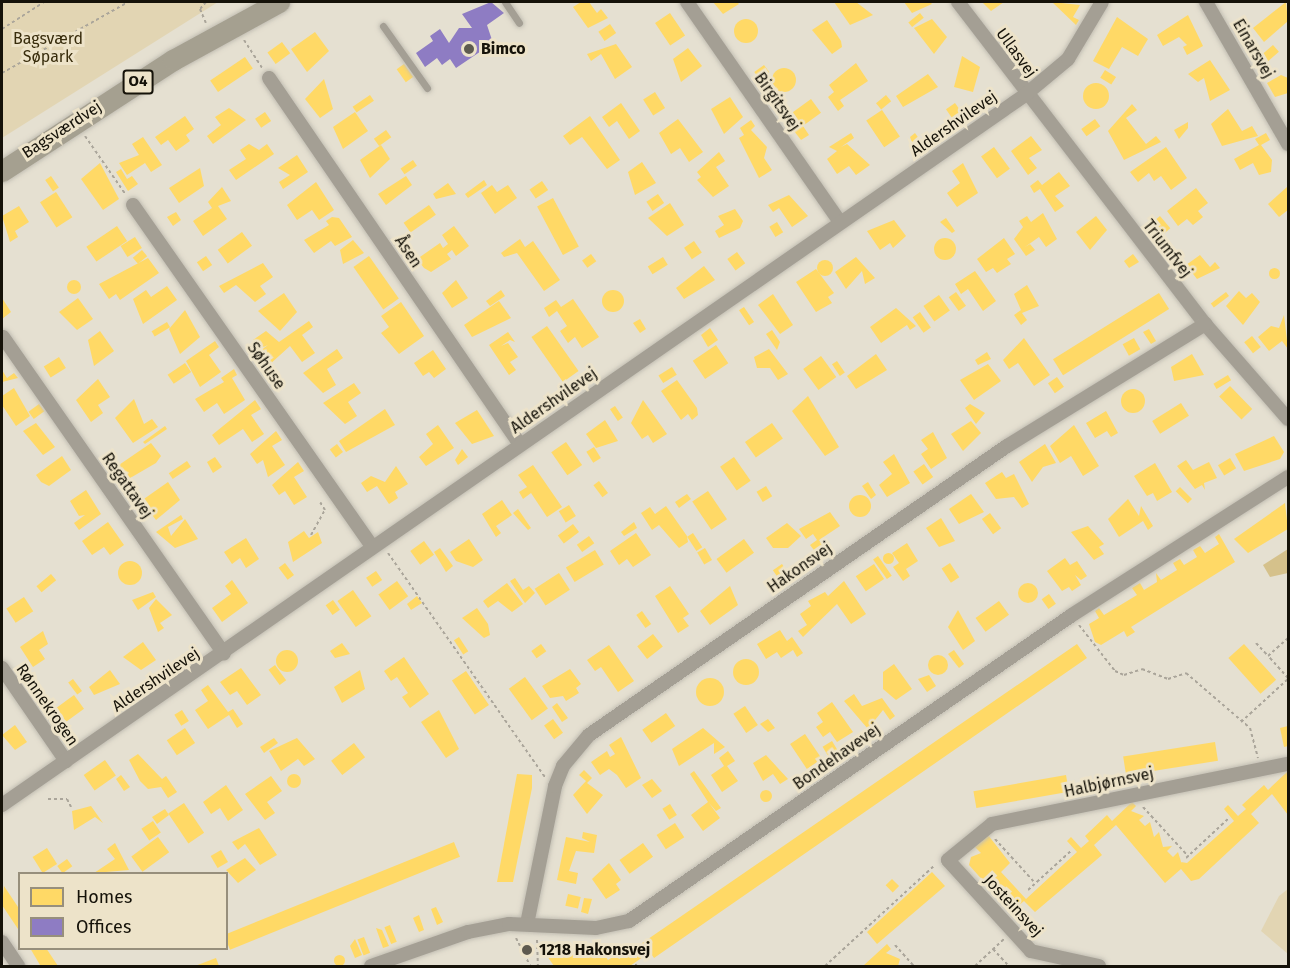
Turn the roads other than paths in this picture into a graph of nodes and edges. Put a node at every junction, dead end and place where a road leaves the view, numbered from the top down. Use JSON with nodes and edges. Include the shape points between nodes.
{"nodes":[{"id":1,"x":279,"y":2,"type":"edge"},
{"id":2,"x":505,"y":2,"type":"edge"},
{"id":3,"x":687,"y":2,"type":"edge"},
{"id":4,"x":958,"y":2,"type":"edge"},
{"id":5,"x":1102,"y":2,"type":"edge"},
{"id":6,"x":1206,"y":2,"type":"edge"},
{"id":7,"x":519,"y":23,"type":"dead end"},
{"id":8,"x":383,"y":26,"type":"dead end"},
{"id":9,"x":269,"y":78,"type":"dead end"},
{"id":10,"x":427,"y":88,"type":"dead end"},
{"id":11,"x":1025,"y":95,"type":"junction"},
{"id":12,"x":1288,"y":144,"type":"edge"},
{"id":13,"x":2,"y":171,"type":"edge"},
{"id":14,"x":133,"y":205,"type":"road end"},
{"id":15,"x":840,"y":222,"type":"junction"},
{"id":16,"x":1204,"y":324,"type":"junction"},
{"id":17,"x":2,"y":337,"type":"edge"},
{"id":18,"x":1288,"y":419,"type":"edge"},
{"id":19,"x":520,"y":444,"type":"junction"},
{"id":20,"x":1288,"y":477,"type":"edge"},
{"id":21,"x":376,"y":543,"type":"junction"},
{"id":22,"x":224,"y":654,"type":"junction"},
{"id":23,"x":2,"y":668,"type":"edge"},
{"id":24,"x":66,"y":761,"type":"junction"},
{"id":25,"x":1288,"y":764,"type":"edge"},
{"id":26,"x":2,"y":805,"type":"edge"},
{"id":27,"x":948,"y":860,"type":"joint"},
{"id":28,"x":532,"y":925,"type":"junction"},
{"id":29,"x":2,"y":942,"type":"edge"},
{"id":30,"x":18,"y":966,"type":"edge"},
{"id":31,"x":371,"y":966,"type":"edge"},
{"id":32,"x":1099,"y":966,"type":"edge"}],
"edges":[{"from":1,"to":13,"type":"main road","name":"Bagsværdvej","number":"O4","via":[[212,37]]},
{"from":2,"to":7,"type":"lane"},
{"from":3,"to":15,"type":"street","name":"Birgitsvej"},
{"from":4,"to":11,"type":"street","name":"Ullasvej"},
{"from":5,"to":11,"type":"street","name":"Aldershvilevej","via":[[1068,59]]},
{"from":6,"to":12,"type":"street","name":"Einarsvej"},
{"from":8,"to":10,"type":"lane"},
{"from":9,"to":19,"type":"street","name":"Åsen"},
{"from":11,"to":15,"type":"street","name":"Aldershvilevej"},
{"from":11,"to":16,"type":"street","name":"Triumfvej"},
{"from":14,"to":21,"type":"street","name":"Søhuse"},
{"from":15,"to":19,"type":"street","name":"Aldershvilevej"},
{"from":16,"to":18,"type":"street","name":"Triumfvej"},
{"from":16,"to":28,"type":"street","name":"Hakonsvej","via":[[1007,446],[589,735],[563,766],[555,786]]},
{"from":17,"to":22,"type":"street","name":"Regattavej"},
{"from":19,"to":21,"type":"street","name":"Aldershvilevej"},
{"from":20,"to":28,"type":"street","name":"Bondehavevej","via":[[1072,615],[629,921],[596,928]]},
{"from":21,"to":22,"type":"street","name":"Aldershvilevej"},
{"from":22,"to":24,"type":"street","name":"Aldershvilevej"},
{"from":23,"to":24,"type":"street","name":"Rønnekrogen"},
{"from":24,"to":26,"type":"street","name":"Aldershvilevej"},
{"from":25,"to":27,"type":"street","name":"Halbjørnsvej","via":[[986,828]]},
{"from":27,"to":32,"type":"street","name":"Josteinsvej","via":[[1031,951]]},
{"from":28,"to":31,"type":"street","name":"Bondehavevej","via":[[509,924],[430,942]]},
{"from":29,"to":30,"type":"street"}]}
